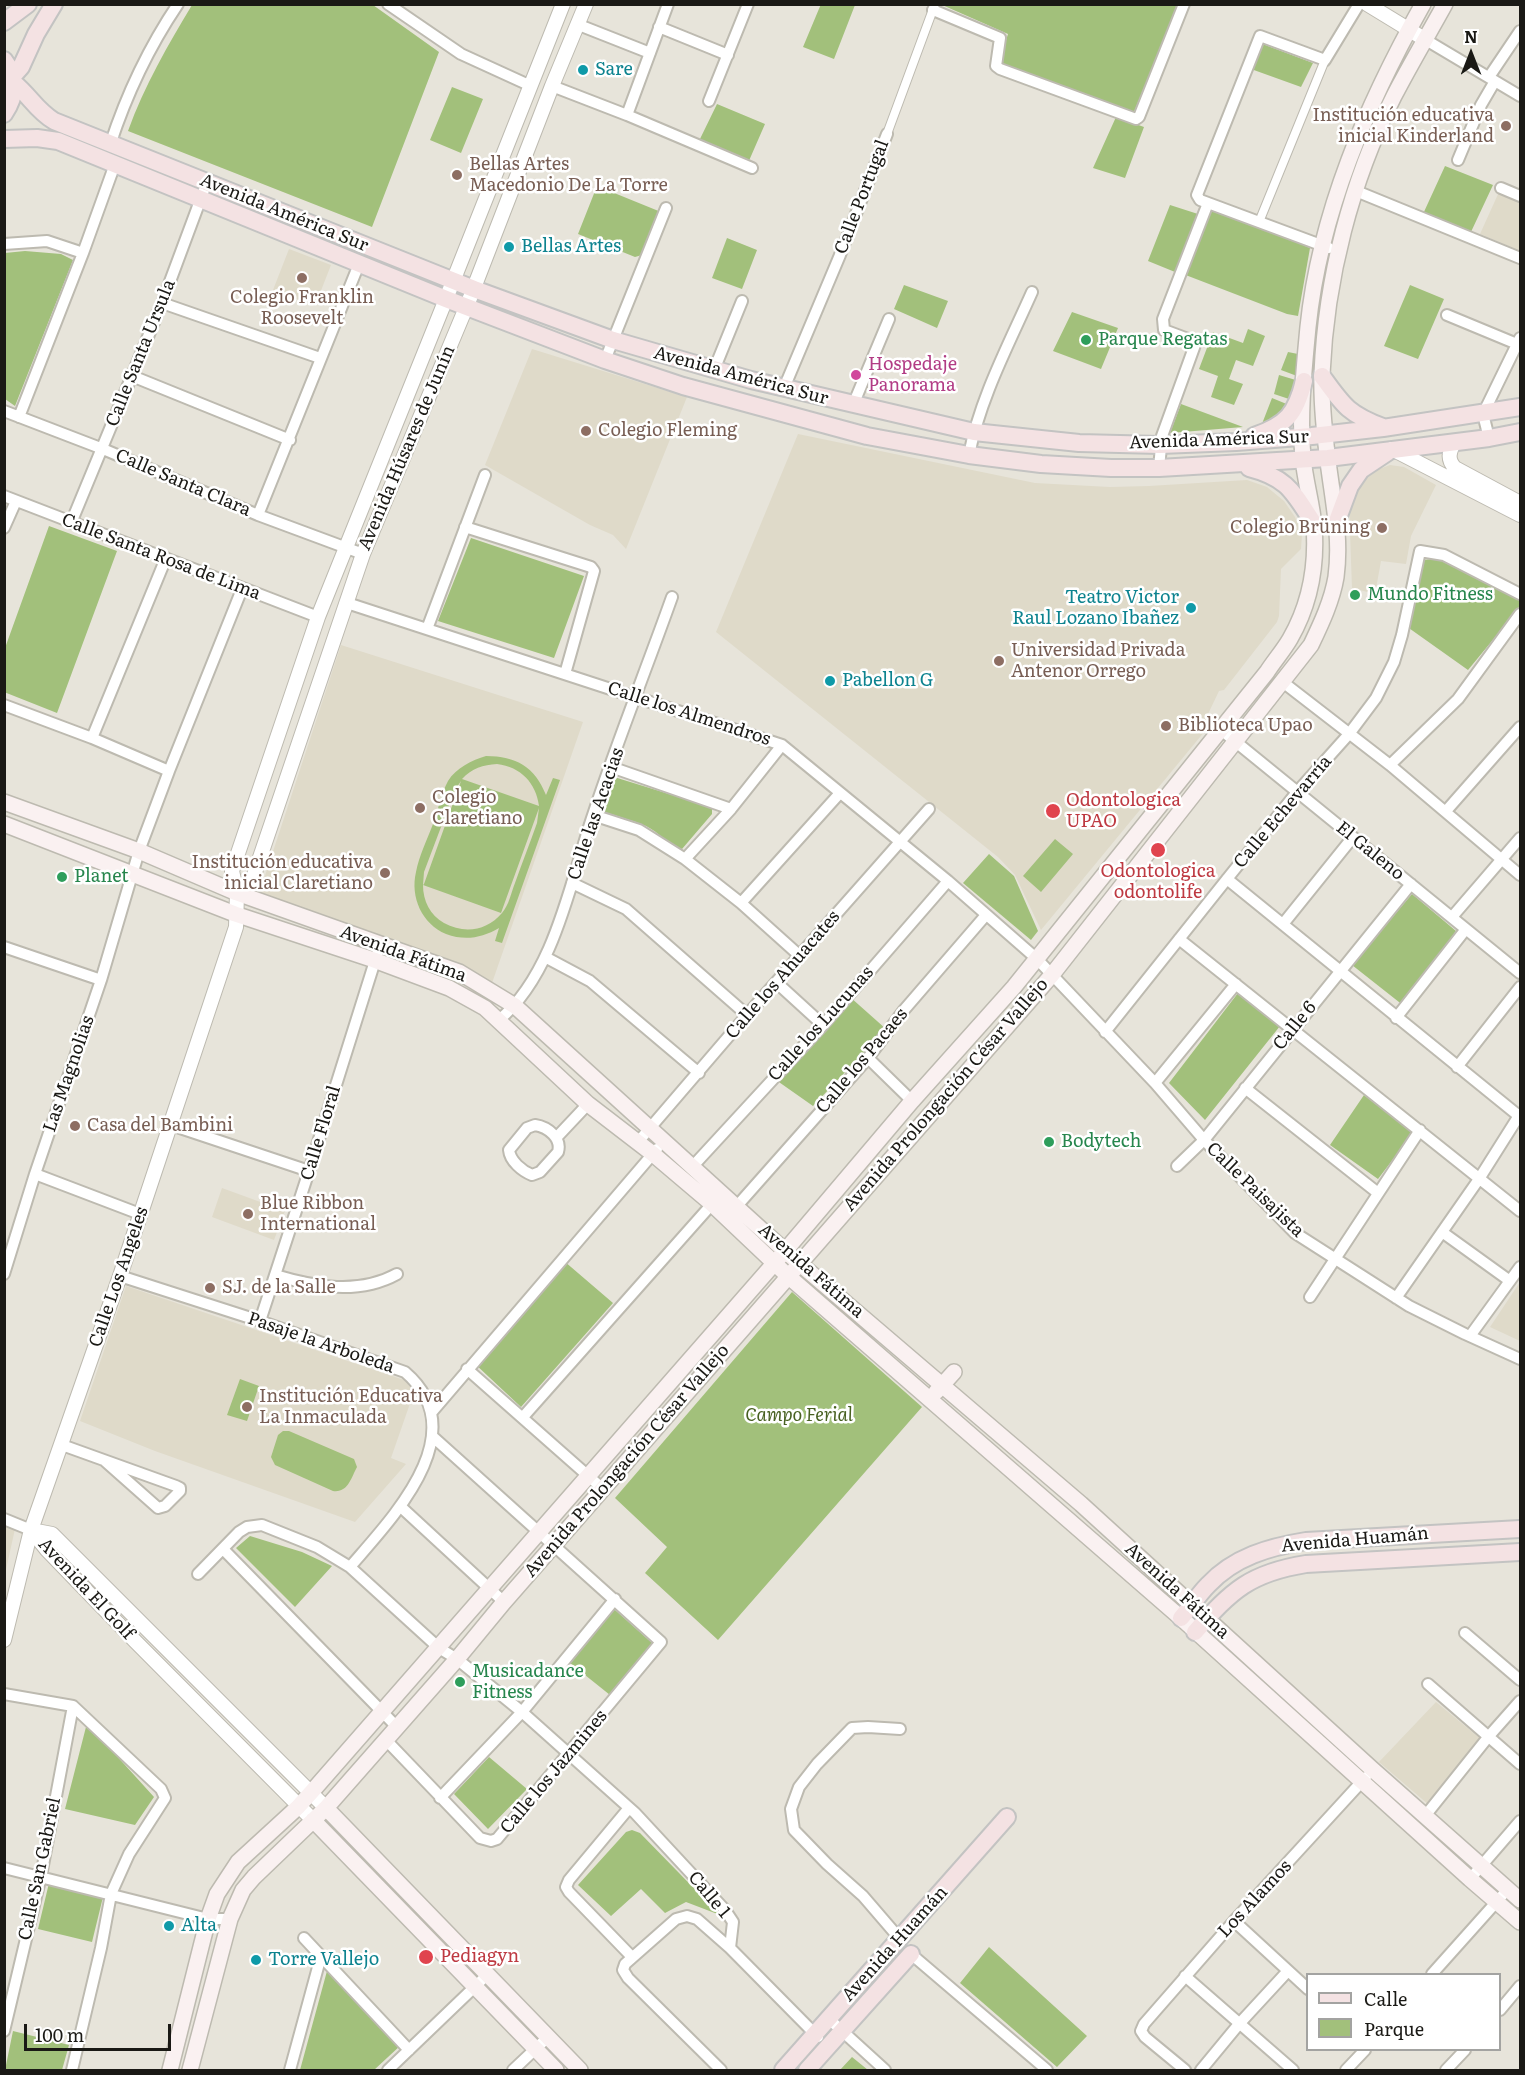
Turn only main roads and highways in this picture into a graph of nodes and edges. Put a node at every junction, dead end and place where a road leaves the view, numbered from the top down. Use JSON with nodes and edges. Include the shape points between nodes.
{"nodes":[{"id":1,"x":28,"y":4,"type":"edge"},
{"id":2,"x":54,"y":4,"type":"edge"},
{"id":3,"x":1423,"y":4,"type":"edge"},
{"id":4,"x":1445,"y":4,"type":"edge"},
{"id":5,"x":4,"y":21,"type":"edge"},
{"id":6,"x":4,"y":60,"type":"edge"},
{"id":7,"x":14,"y":79,"type":"junction"},
{"id":8,"x":4,"y":114,"type":"edge"},
{"id":9,"x":4,"y":140,"type":"edge"},
{"id":10,"x":1322,"y":376,"type":"junction"},
{"id":11,"x":1304,"y":381,"type":"junction"},
{"id":12,"x":1521,"y":407,"type":"edge"},
{"id":13,"x":1383,"y":428,"type":"junction"},
{"id":14,"x":1521,"y":432,"type":"edge"},
{"id":15,"x":1325,"y":435,"type":"junction"},
{"id":16,"x":1302,"y":437,"type":"junction"},
{"id":17,"x":1236,"y":442,"type":"junction"},
{"id":18,"x":1392,"y":449,"type":"junction"},
{"id":19,"x":1328,"y":458,"type":"junction"},
{"id":20,"x":1303,"y":460,"type":"junction"},
{"id":21,"x":1230,"y":465,"type":"junction"},
{"id":22,"x":1337,"y":521,"type":"junction"},
{"id":23,"x":1314,"y":524,"type":"junction"},
{"id":24,"x":4,"y":802,"type":"edge"},
{"id":25,"x":4,"y":824,"type":"edge"},
{"id":26,"x":1014,"y":987,"type":"junction"},
{"id":27,"x":1005,"y":1029,"type":"junction"},
{"id":28,"x":970,"y":1036,"type":"junction"},
{"id":29,"x":984,"y":1052,"type":"junction"},
{"id":30,"x":824,"y":1205,"type":"junction"},
{"id":31,"x":838,"y":1219,"type":"junction"},
{"id":32,"x":780,"y":1256,"type":"junction"},
{"id":33,"x":799,"y":1263,"type":"junction"},
{"id":34,"x":789,"y":1276,"type":"junction"},
{"id":35,"x":954,"y":1372,"type":"dead end"},
{"id":36,"x":942,"y":1385,"type":"junction"},
{"id":37,"x":929,"y":1399,"type":"junction"},
{"id":38,"x":1081,"y":1504,"type":"junction"},
{"id":39,"x":1068,"y":1519,"type":"junction"},
{"id":40,"x":1521,"y":1529,"type":"edge"},
{"id":41,"x":1521,"y":1552,"type":"edge"},
{"id":42,"x":1193,"y":1604,"type":"junction"},
{"id":43,"x":1208,"y":1617,"type":"junction"},
{"id":44,"x":1181,"y":1618,"type":"junction"},
{"id":45,"x":1195,"y":1632,"type":"junction"},
{"id":46,"x":1282,"y":1686,"type":"junction"},
{"id":47,"x":1270,"y":1699,"type":"junction"},
{"id":48,"x":326,"y":1808,"type":"junction"},
{"id":49,"x":1007,"y":1818,"type":"dead end"},
{"id":50,"x":313,"y":1820,"type":"junction"},
{"id":51,"x":1521,"y":1900,"type":"edge"},
{"id":52,"x":430,"y":1917,"type":"junction"},
{"id":53,"x":1521,"y":1922,"type":"edge"},
{"id":54,"x":418,"y":1929,"type":"junction"},
{"id":55,"x":911,"y":1954,"type":"road end"},
{"id":56,"x":170,"y":2070,"type":"edge"},
{"id":57,"x":190,"y":2070,"type":"edge"},
{"id":58,"x":556,"y":2070,"type":"edge"},
{"id":59,"x":580,"y":2070,"type":"edge"},
{"id":60,"x":783,"y":2070,"type":"edge"},
{"id":61,"x":807,"y":2070,"type":"edge"}],
"edges":[{"from":1,"to":5,"type":"main road"},
{"from":2,"to":7,"type":"main road"},
{"from":3,"to":11,"type":"main road","name":"Avenida Prolongación César Vallejo","via":[[1371,103],[1335,198],[1311,303]]},
{"from":4,"to":10,"type":"main road","name":"Avenida Prolongación César Vallejo","via":[[1394,96],[1356,191],[1335,262]]},
{"from":6,"to":7,"type":"main road","name":"Avenida América Sur"},
{"from":7,"to":8,"type":"main road","via":[[13,97]]},
{"from":7,"to":17,"type":"main road","name":"Avenida América Sur","via":[[41,113],[54,122],[613,340],[784,388],[974,432],[1079,443]]},
{"from":9,"to":21,"type":"main road","name":"Avenida América Sur","via":[[58,141],[605,360],[683,386],[867,436],[1041,464],[1111,468]]},
{"from":10,"to":13,"type":"main road","via":[[1345,407]]},
{"from":10,"to":15,"type":"main road","name":"Avenida Prolongación César Vallejo"},
{"from":11,"to":16,"type":"main road","name":"Avenida Prolongación César Vallejo"},
{"from":11,"to":17,"type":"main road","via":[[1294,411],[1269,431]]},
{"from":12,"to":13,"type":"main road","name":"Avenida América Sur"},
{"from":13,"to":15,"type":"main road","name":"Avenida América Sur"},
{"from":14,"to":18,"type":"main road","name":"Avenida América Sur"},
{"from":15,"to":16,"type":"main road","name":"Avenida América Sur"},
{"from":15,"to":19,"type":"main road","name":"Avenida Prolongación César Vallejo"},
{"from":16,"to":17,"type":"main road","name":"Avenida América Sur"},
{"from":16,"to":20,"type":"main road","name":"Avenida Prolongación César Vallejo"},
{"from":18,"to":19,"type":"main road","name":"Avenida América Sur"},
{"from":18,"to":22,"type":"main road","via":[[1361,470],[1350,486]]},
{"from":19,"to":20,"type":"main road","name":"Avenida América Sur"},
{"from":19,"to":22,"type":"main road","name":"Avenida Prolongación César Vallejo"},
{"from":20,"to":21,"type":"main road","name":"Avenida América Sur"},
{"from":20,"to":23,"type":"main road","name":"Avenida Prolongación César Vallejo"},
{"from":21,"to":23,"type":"main road","via":[[1276,477],[1293,492]]},
{"from":22,"to":23,"type":"main road"},
{"from":22,"to":27,"type":"main road","name":"Avenida Prolongación César Vallejo","via":[[1335,579],[1311,645]]},
{"from":23,"to":26,"type":"main road","name":"Avenida Prolongación César Vallejo","via":[[1312,584],[1290,639]]},
{"from":24,"to":32,"type":"main road","name":"Avenida Fátima","via":[[139,851],[237,893],[459,972],[516,1006],[737,1206]]},
{"from":25,"to":32,"type":"main road","name":"Avenida Fátima","via":[[235,914],[449,988],[485,1008],[588,1104]]},
{"from":26,"to":27,"type":"main road","via":[[1015,994],[998,1015]]},
{"from":26,"to":28,"type":"main road","name":"Avenida Prolongación César Vallejo"},
{"from":27,"to":29,"type":"main road","name":"Avenida Prolongación César Vallejo"},
{"from":28,"to":29,"type":"main road","via":[[983,1038]]},
{"from":28,"to":30,"type":"main road","name":"Avenida Prolongación César Vallejo"},
{"from":29,"to":31,"type":"main road","name":"Avenida Prolongación César Vallejo"},
{"from":30,"to":31,"type":"main road","via":[[830,1219]]},
{"from":30,"to":32,"type":"main road","name":"Avenida Prolongación César Vallejo"},
{"from":31,"to":33,"type":"main road","name":"Avenida Prolongación César Vallejo"},
{"from":32,"to":33,"type":"main road","name":"Avenida Fátima"},
{"from":32,"to":34,"type":"main road","name":"Avenida Fátima"},
{"from":32,"to":56,"type":"main road","name":"Avenida Prolongación César Vallejo","via":[[311,1793],[238,1862],[217,1894],[208,1919]]},
{"from":33,"to":34,"type":"main road","name":"Avenida Prolongación César Vallejo"},
{"from":33,"to":36,"type":"main road","name":"Avenida Fátima"},
{"from":34,"to":37,"type":"main road","name":"Avenida Fátima"},
{"from":34,"to":48,"type":"main road","name":"Avenida Prolongación César Vallejo"},
{"from":35,"to":36,"type":"main road"},
{"from":36,"to":37,"type":"main road"},
{"from":36,"to":38,"type":"main road","name":"Avenida Fátima"},
{"from":37,"to":39,"type":"main road","name":"Avenida Fátima"},
{"from":38,"to":39,"type":"main road"},
{"from":38,"to":42,"type":"main road","name":"Avenida Fátima"},
{"from":39,"to":44,"type":"main road","name":"Avenida Fátima"},
{"from":40,"to":42,"type":"main road","name":"Avenida Huamán","via":[[1278,1546],[1231,1566]]},
{"from":41,"to":43,"type":"main road","name":"Avenida Huamán","via":[[1285,1567],[1242,1586]]},
{"from":42,"to":43,"type":"main road","name":"Avenida Fátima"},
{"from":42,"to":44,"type":"main road","name":"Avenida Huamán"},
{"from":43,"to":45,"type":"main road","name":"Avenida Huamán"},
{"from":43,"to":46,"type":"main road","name":"Avenida Fátima"},
{"from":44,"to":45,"type":"main road","name":"Avenida Fátima"},
{"from":45,"to":47,"type":"main road","name":"Avenida Fátima"},
{"from":46,"to":47,"type":"main road"},
{"from":46,"to":51,"type":"main road","name":"Avenida Fátima"},
{"from":47,"to":53,"type":"main road","name":"Avenida Fátima"},
{"from":48,"to":50,"type":"main road","name":"Avenida Prolongación César Vallejo"},
{"from":48,"to":52,"type":"main road","name":"Avenida El Golf"},
{"from":49,"to":60,"type":"main road","name":"Avenida Huamán"},
{"from":50,"to":54,"type":"main road","name":"Avenida El Golf"},
{"from":50,"to":57,"type":"main road","name":"Avenida Prolongación César Vallejo","via":[[243,1890],[230,1918]]},
{"from":52,"to":54,"type":"main road"},
{"from":52,"to":59,"type":"main road","name":"Avenida El Golf"},
{"from":54,"to":58,"type":"main road","name":"Avenida El Golf"},
{"from":55,"to":61,"type":"main road","name":"Avenida Huamán"}]}
